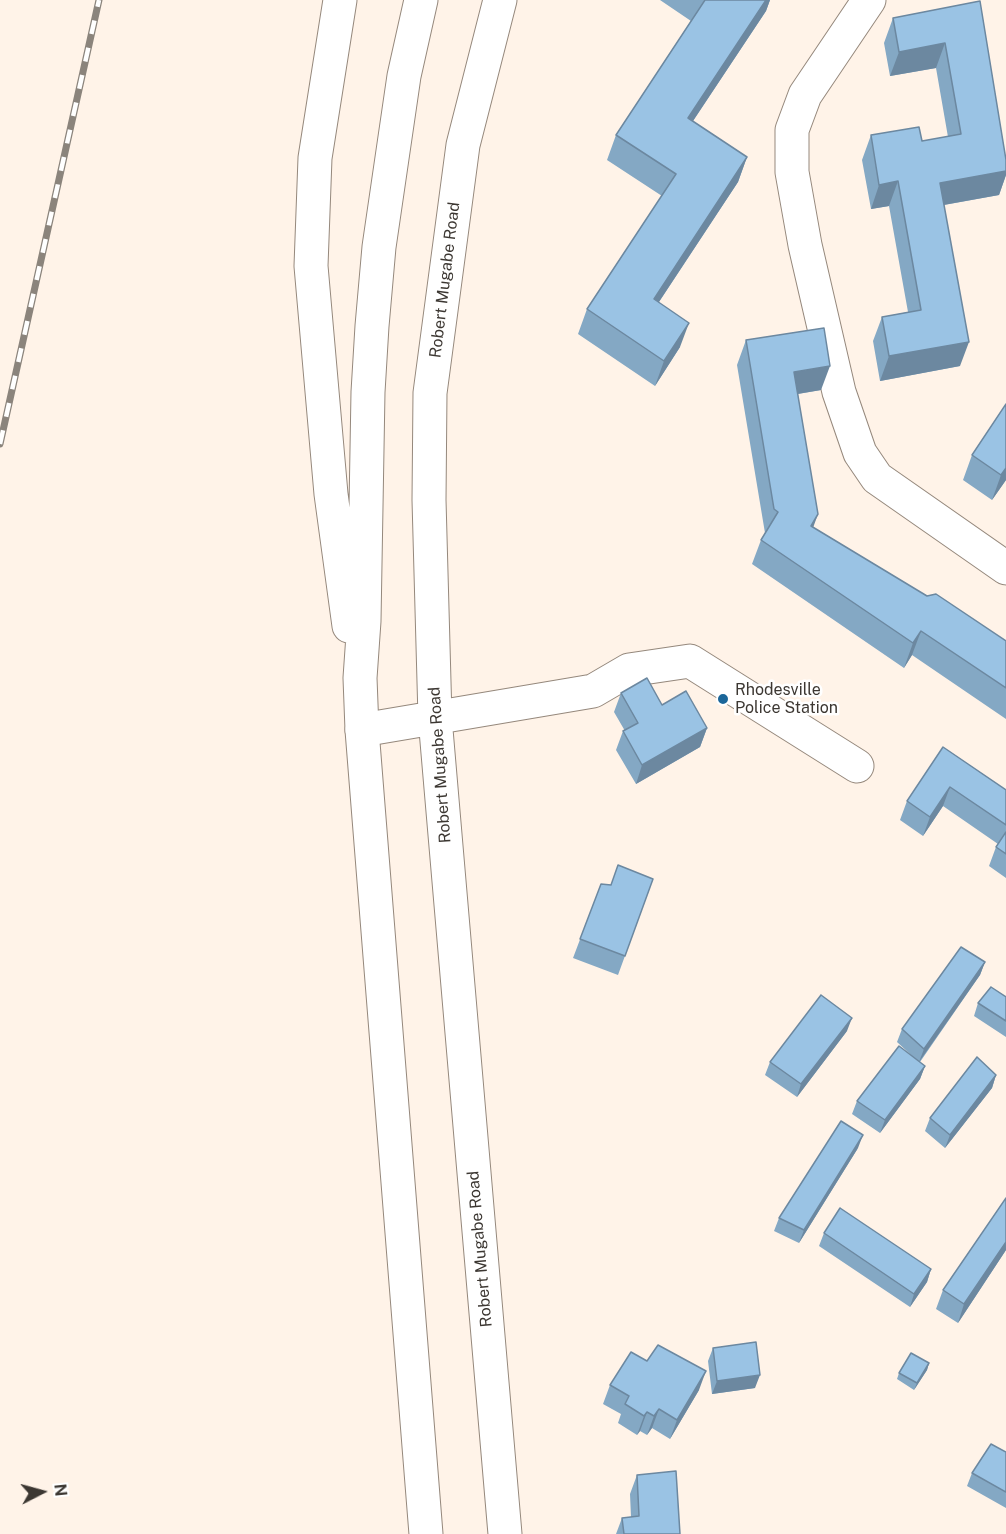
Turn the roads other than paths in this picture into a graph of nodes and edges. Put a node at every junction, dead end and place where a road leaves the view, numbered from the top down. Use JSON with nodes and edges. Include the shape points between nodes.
{"nodes":[{"id":1,"x":340,"y":0,"type":"edge"},
{"id":2,"x":421,"y":0,"type":"edge"},
{"id":3,"x":500,"y":0,"type":"edge"},
{"id":4,"x":869,"y":0,"type":"edge"},
{"id":5,"x":1006,"y":568,"type":"edge"},
{"id":6,"x":360,"y":678,"type":"junction"},
{"id":7,"x":435,"y":718,"type":"junction"},
{"id":8,"x":362,"y":730,"type":"junction"},
{"id":9,"x":857,"y":766,"type":"dead end"},
{"id":10,"x":426,"y":1534,"type":"edge"},
{"id":11,"x":505,"y":1534,"type":"edge"}],
"edges":[{"from":1,"to":6,"type":"main road","via":[[315,158],[311,266],[342,590]]},
{"from":2,"to":6,"type":"main road","via":[[404,76],[376,281],[368,392]]},
{"from":3,"to":7,"type":"main road","name":"Robert Mugabe Road","via":[[463,145],[430,393]]},
{"from":4,"to":5,"type":"main road","via":[[805,95],[792,130],[792,172],[805,245],[839,392],[860,453],[877,478]]},
{"from":6,"to":8,"type":"main road"},
{"from":7,"to":8,"type":"main road"},
{"from":7,"to":9,"type":"main road","via":[[593,691],[629,670],[690,661]]},
{"from":7,"to":11,"type":"main road","name":"Robert Mugabe Road"},
{"from":8,"to":10,"type":"main road"}]}
